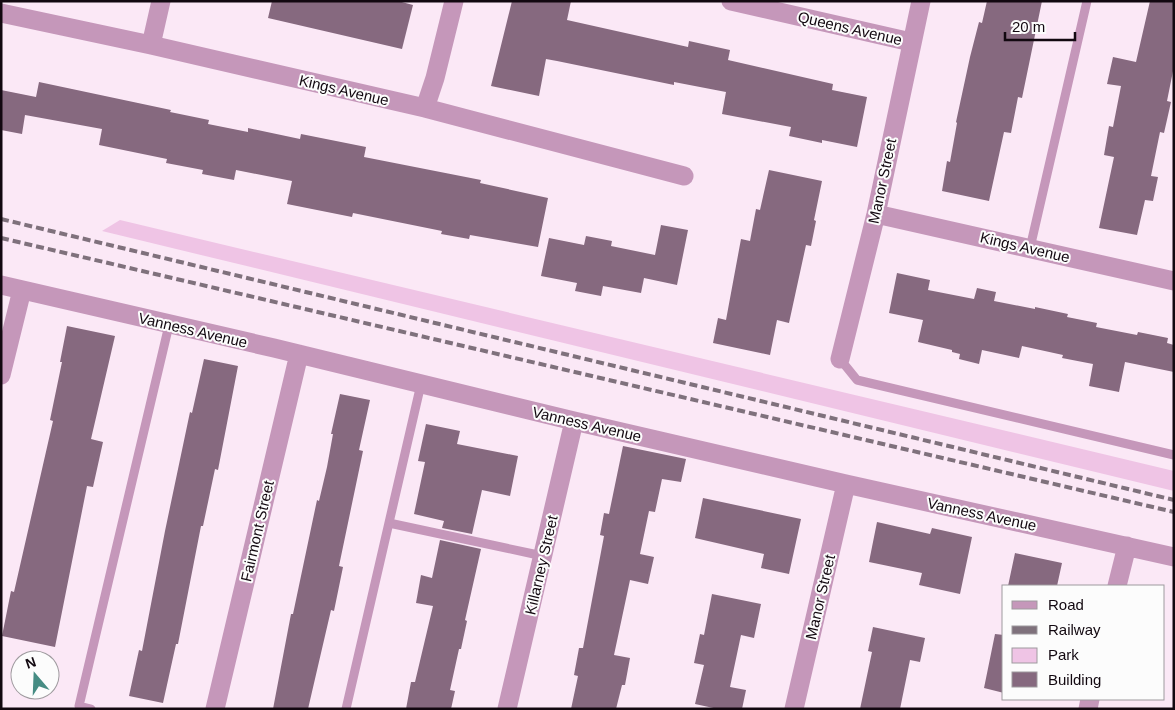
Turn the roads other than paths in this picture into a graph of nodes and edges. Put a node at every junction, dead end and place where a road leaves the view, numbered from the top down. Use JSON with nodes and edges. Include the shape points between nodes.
{"nodes":[{"id":1,"x":161,"y":1,"type":"edge"},
{"id":2,"x":454,"y":1,"type":"edge"},
{"id":3,"x":731,"y":1,"type":"edge"},
{"id":4,"x":921,"y":1,"type":"edge"},
{"id":5,"x":1087,"y":1,"type":"edge"},
{"id":6,"x":1,"y":13,"type":"edge"},
{"id":7,"x":911,"y":42,"type":"junction"},
{"id":8,"x":151,"y":45,"type":"junction"},
{"id":9,"x":425,"y":108,"type":"junction"},
{"id":10,"x":684,"y":176,"type":"dead end"},
{"id":11,"x":876,"y":214,"type":"junction"},
{"id":12,"x":1030,"y":248,"type":"junction"},
{"id":13,"x":1174,"y":281,"type":"edge"},
{"id":14,"x":1,"y":285,"type":"edge"},
{"id":15,"x":22,"y":290,"type":"junction"},
{"id":16,"x":169,"y":325,"type":"junction"},
{"id":17,"x":299,"y":354,"type":"junction"},
{"id":18,"x":840,"y":359,"type":"joint"},
{"id":19,"x":1,"y":375,"type":"edge"},
{"id":20,"x":421,"y":384,"type":"junction"},
{"id":21,"x":574,"y":421,"type":"junction"},
{"id":22,"x":1174,"y":455,"type":"edge"},
{"id":23,"x":846,"y":484,"type":"junction"},
{"id":24,"x":389,"y":523,"type":"junction"},
{"id":25,"x":1127,"y":546,"type":"junction"},
{"id":26,"x":543,"y":556,"type":"junction"},
{"id":27,"x":1174,"y":557,"type":"edge"},
{"id":28,"x":1117,"y":585,"type":"edge"},
{"id":29,"x":91,"y":709,"type":"edge"},
{"id":30,"x":214,"y":709,"type":"edge"},
{"id":31,"x":346,"y":709,"type":"edge"},
{"id":32,"x":507,"y":709,"type":"edge"},
{"id":33,"x":794,"y":709,"type":"edge"}],
"edges":[{"from":1,"to":8,"type":"street"},
{"from":2,"to":9,"type":"street"},
{"from":3,"to":7,"type":"street","name":"Queens Avenue"},
{"from":4,"to":7,"type":"street","name":"Manor Street"},
{"from":5,"to":12,"type":"lane"},
{"from":6,"to":8,"type":"street","name":"Kings Avenue"},
{"from":7,"to":11,"type":"street","name":"Manor Street"},
{"from":8,"to":9,"type":"street","name":"Kings Avenue"},
{"from":9,"to":10,"type":"street","name":"Kings Avenue"},
{"from":11,"to":12,"type":"street","name":"Kings Avenue"},
{"from":11,"to":18,"type":"street","name":"Manor Street"},
{"from":12,"to":13,"type":"street","name":"Kings Avenue"},
{"from":14,"to":15,"type":"street","name":"Vanness Avenue"},
{"from":15,"to":16,"type":"street","name":"Vanness Avenue"},
{"from":15,"to":19,"type":"street"},
{"from":16,"to":17,"type":"street","name":"Vanness Avenue"},
{"from":16,"to":29,"type":"lane","via":[[79,706]]},
{"from":17,"to":20,"type":"street","name":"Vanness Avenue"},
{"from":17,"to":30,"type":"street","name":"Fairmont Street"},
{"from":18,"to":22,"type":"lane","via":[[857,380]]},
{"from":20,"to":21,"type":"street","name":"Vanness Avenue"},
{"from":20,"to":24,"type":"lane"},
{"from":21,"to":23,"type":"street","name":"Vanness Avenue"},
{"from":21,"to":26,"type":"street","name":"Killarney Street"},
{"from":23,"to":25,"type":"street","name":"Vanness Avenue"},
{"from":23,"to":33,"type":"street","name":"Manor Street"},
{"from":24,"to":26,"type":"lane"},
{"from":24,"to":31,"type":"lane"},
{"from":25,"to":27,"type":"street","name":"Vanness Avenue"},
{"from":25,"to":28,"type":"street"},
{"from":26,"to":32,"type":"street","name":"Killarney Street"}]}
